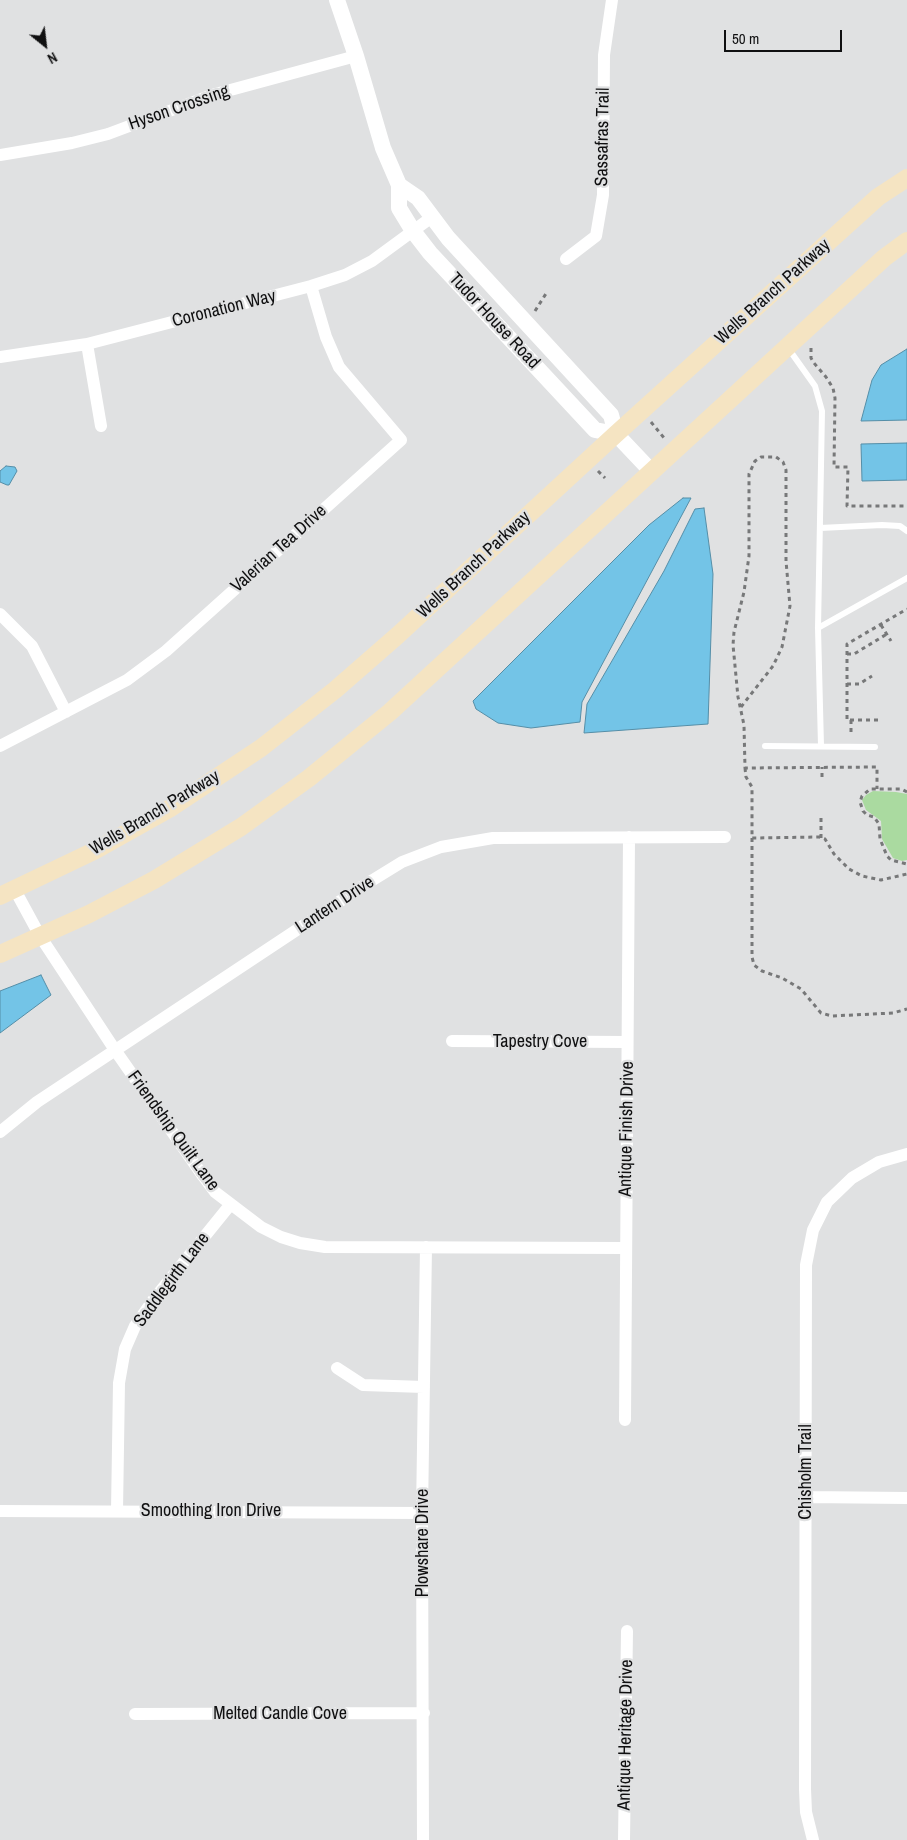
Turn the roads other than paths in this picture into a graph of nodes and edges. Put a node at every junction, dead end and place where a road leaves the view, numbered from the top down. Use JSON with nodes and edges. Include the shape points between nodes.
{"nodes":[{"id":1,"x":337,"y":0,"type":"edge"},
{"id":2,"x":612,"y":0,"type":"edge"},
{"id":3,"x":356,"y":56,"type":"junction"},
{"id":4,"x":0,"y":155,"type":"edge"},
{"id":5,"x":907,"y":178,"type":"edge"},
{"id":6,"x":399,"y":186,"type":"junction"},
{"id":7,"x":432,"y":217,"type":"junction"},
{"id":8,"x":412,"y":231,"type":"junction"},
{"id":9,"x":907,"y":241,"type":"edge"},
{"id":10,"x":566,"y":259,"type":"dead end"},
{"id":11,"x":311,"y":286,"type":"junction"},
{"id":12,"x":87,"y":344,"type":"junction"},
{"id":13,"x":787,"y":347,"type":"junction"},
{"id":14,"x":0,"y":357,"type":"edge"},
{"id":15,"x":101,"y":426,"type":"dead end"},
{"id":16,"x":616,"y":434,"type":"junction"},
{"id":17,"x":651,"y":471,"type":"junction"},
{"id":18,"x":820,"y":528,"type":"junction"},
{"id":19,"x":907,"y":531,"type":"edge"},
{"id":20,"x":907,"y":578,"type":"edge"},
{"id":21,"x":0,"y":614,"type":"edge"},
{"id":22,"x":818,"y":628,"type":"junction"},
{"id":23,"x":66,"y":712,"type":"junction"},
{"id":24,"x":0,"y":746,"type":"edge"},
{"id":25,"x":765,"y":746,"type":"dead end"},
{"id":26,"x":821,"y":746,"type":"junction"},
{"id":27,"x":876,"y":746,"type":"dead end"},
{"id":28,"x":629,"y":837,"type":"junction"},
{"id":29,"x":725,"y":837,"type":"dead end"},
{"id":30,"x":7,"y":893,"type":"edge"},
{"id":31,"x":40,"y":936,"type":"junction"},
{"id":32,"x":0,"y":954,"type":"edge"},
{"id":33,"x":452,"y":1042,"type":"dead end"},
{"id":34,"x":627,"y":1042,"type":"junction"},
{"id":35,"x":115,"y":1050,"type":"junction"},
{"id":36,"x":0,"y":1132,"type":"edge"},
{"id":37,"x":907,"y":1154,"type":"edge"},
{"id":38,"x":230,"y":1205,"type":"junction"},
{"id":39,"x":426,"y":1247,"type":"junction"},
{"id":40,"x":626,"y":1248,"type":"junction"},
{"id":41,"x":337,"y":1368,"type":"dead end"},
{"id":42,"x":424,"y":1387,"type":"junction"},
{"id":43,"x":625,"y":1420,"type":"dead end"},
{"id":44,"x":806,"y":1497,"type":"junction"},
{"id":45,"x":907,"y":1498,"type":"edge"},
{"id":46,"x":0,"y":1511,"type":"edge"},
{"id":47,"x":117,"y":1511,"type":"junction"},
{"id":48,"x":422,"y":1513,"type":"junction"},
{"id":49,"x":628,"y":1631,"type":"dead end"},
{"id":50,"x":424,"y":1713,"type":"junction"},
{"id":51,"x":135,"y":1714,"type":"dead end"},
{"id":52,"x":423,"y":1840,"type":"edge"},
{"id":53,"x":624,"y":1840,"type":"edge"},
{"id":54,"x":814,"y":1840,"type":"edge"}],
"edges":[{"from":1,"to":3,"type":"street","name":"Tudor House Road"},
{"from":2,"to":10,"type":"street","name":"Sassafras Trail","via":[[604,55],[603,195],[596,236]]},
{"from":3,"to":4,"type":"street","name":"Hyson Crossing","via":[[212,95],[99,136]]},
{"from":3,"to":6,"type":"street","name":"Tudor House Road","via":[[376,127]]},
{"from":5,"to":16,"type":"main road","name":"Wells Branch Parkway","via":[[878,197]]},
{"from":6,"to":7,"type":"street","name":"Tudor House Road","via":[[418,198]]},
{"from":6,"to":8,"type":"street","name":"Tudor House Road","via":[[399,208]]},
{"from":7,"to":8,"type":"street","name":"Coronation Way"},
{"from":7,"to":16,"type":"street","name":"Tudor House Road","via":[[611,415]]},
{"from":8,"to":11,"type":"street","name":"Coronation Way","via":[[372,261],[346,275]]},
{"from":8,"to":16,"type":"street","name":"Tudor House Road","via":[[595,430]]},
{"from":9,"to":13,"type":"main road"},
{"from":11,"to":12,"type":"street","name":"Coronation Way"},
{"from":11,"to":23,"type":"street","name":"Valerian Tea Drive","via":[[339,367],[401,440],[166,651],[127,680]]},
{"from":12,"to":14,"type":"street","name":"Coronation Way"},
{"from":12,"to":15,"type":"street"},
{"from":13,"to":17,"type":"main road"},
{"from":13,"to":18,"type":"lane","via":[[815,386],[822,411]]},
{"from":16,"to":17,"type":"street","name":"Tudor House Road"},
{"from":16,"to":30,"type":"main road","name":"Wells Branch Parkway","via":[[398,635],[261,748],[169,809],[94,851]]},
{"from":17,"to":31,"type":"main road","via":[[390,712],[309,778],[240,827],[154,880]]},
{"from":18,"to":19,"type":"lane","via":[[882,525],[900,526]]},
{"from":18,"to":22,"type":"lane"},
{"from":20,"to":22,"type":"lane"},
{"from":21,"to":23,"type":"street","via":[[32,646]]},
{"from":22,"to":26,"type":"lane"},
{"from":23,"to":24,"type":"street","name":"Valerian Tea Drive"},
{"from":25,"to":26,"type":"lane"},
{"from":26,"to":27,"type":"lane"},
{"from":28,"to":29,"type":"street","name":"Lantern Drive"},
{"from":28,"to":34,"type":"street","name":"Antique Finish Drive"},
{"from":28,"to":35,"type":"street","name":"Lantern Drive","via":[[493,838],[441,847],[402,862]]},
{"from":30,"to":31,"type":"street","name":"Friendship Quilt Lane"},
{"from":31,"to":32,"type":"main road"},
{"from":31,"to":35,"type":"street","name":"Friendship Quilt Lane"},
{"from":33,"to":34,"type":"street","name":"Tapestry Cove"},
{"from":34,"to":40,"type":"street","name":"Antique Finish Drive"},
{"from":35,"to":36,"type":"street","name":"Lantern Drive","via":[[37,1102]]},
{"from":35,"to":38,"type":"street","name":"Friendship Quilt Lane","via":[[215,1192]]},
{"from":37,"to":44,"type":"street","name":"Chisholm Trail","via":[[879,1162],[852,1178],[827,1202],[813,1230],[806,1265]]},
{"from":38,"to":39,"type":"street","name":"Friendship Quilt Lane","via":[[261,1227],[300,1243],[325,1247]]},
{"from":38,"to":47,"type":"street","name":"Saddlegirth Lane","via":[[154,1299],[135,1326],[125,1349],[118,1383]]},
{"from":39,"to":40,"type":"street","name":"Friendship Quilt Lane"},
{"from":39,"to":42,"type":"street","name":"Plowshare Drive"},
{"from":40,"to":43,"type":"street","name":"Antique Finish Drive"},
{"from":41,"to":42,"type":"street","via":[[363,1385]]},
{"from":42,"to":48,"type":"street","name":"Plowshare Drive"},
{"from":44,"to":45,"type":"street"},
{"from":44,"to":54,"type":"street","name":"Chisholm Trail","via":[[805,1789],[806,1812]]},
{"from":46,"to":47,"type":"street","name":"Smoothing Iron Drive"},
{"from":47,"to":48,"type":"street","name":"Smoothing Iron Drive"},
{"from":48,"to":50,"type":"street","name":"Plowshare Drive"},
{"from":49,"to":53,"type":"street","name":"Antique Heritage Drive"},
{"from":50,"to":51,"type":"street","name":"Melted Candle Cove"},
{"from":50,"to":52,"type":"street","name":"Plowshare Drive"}]}
